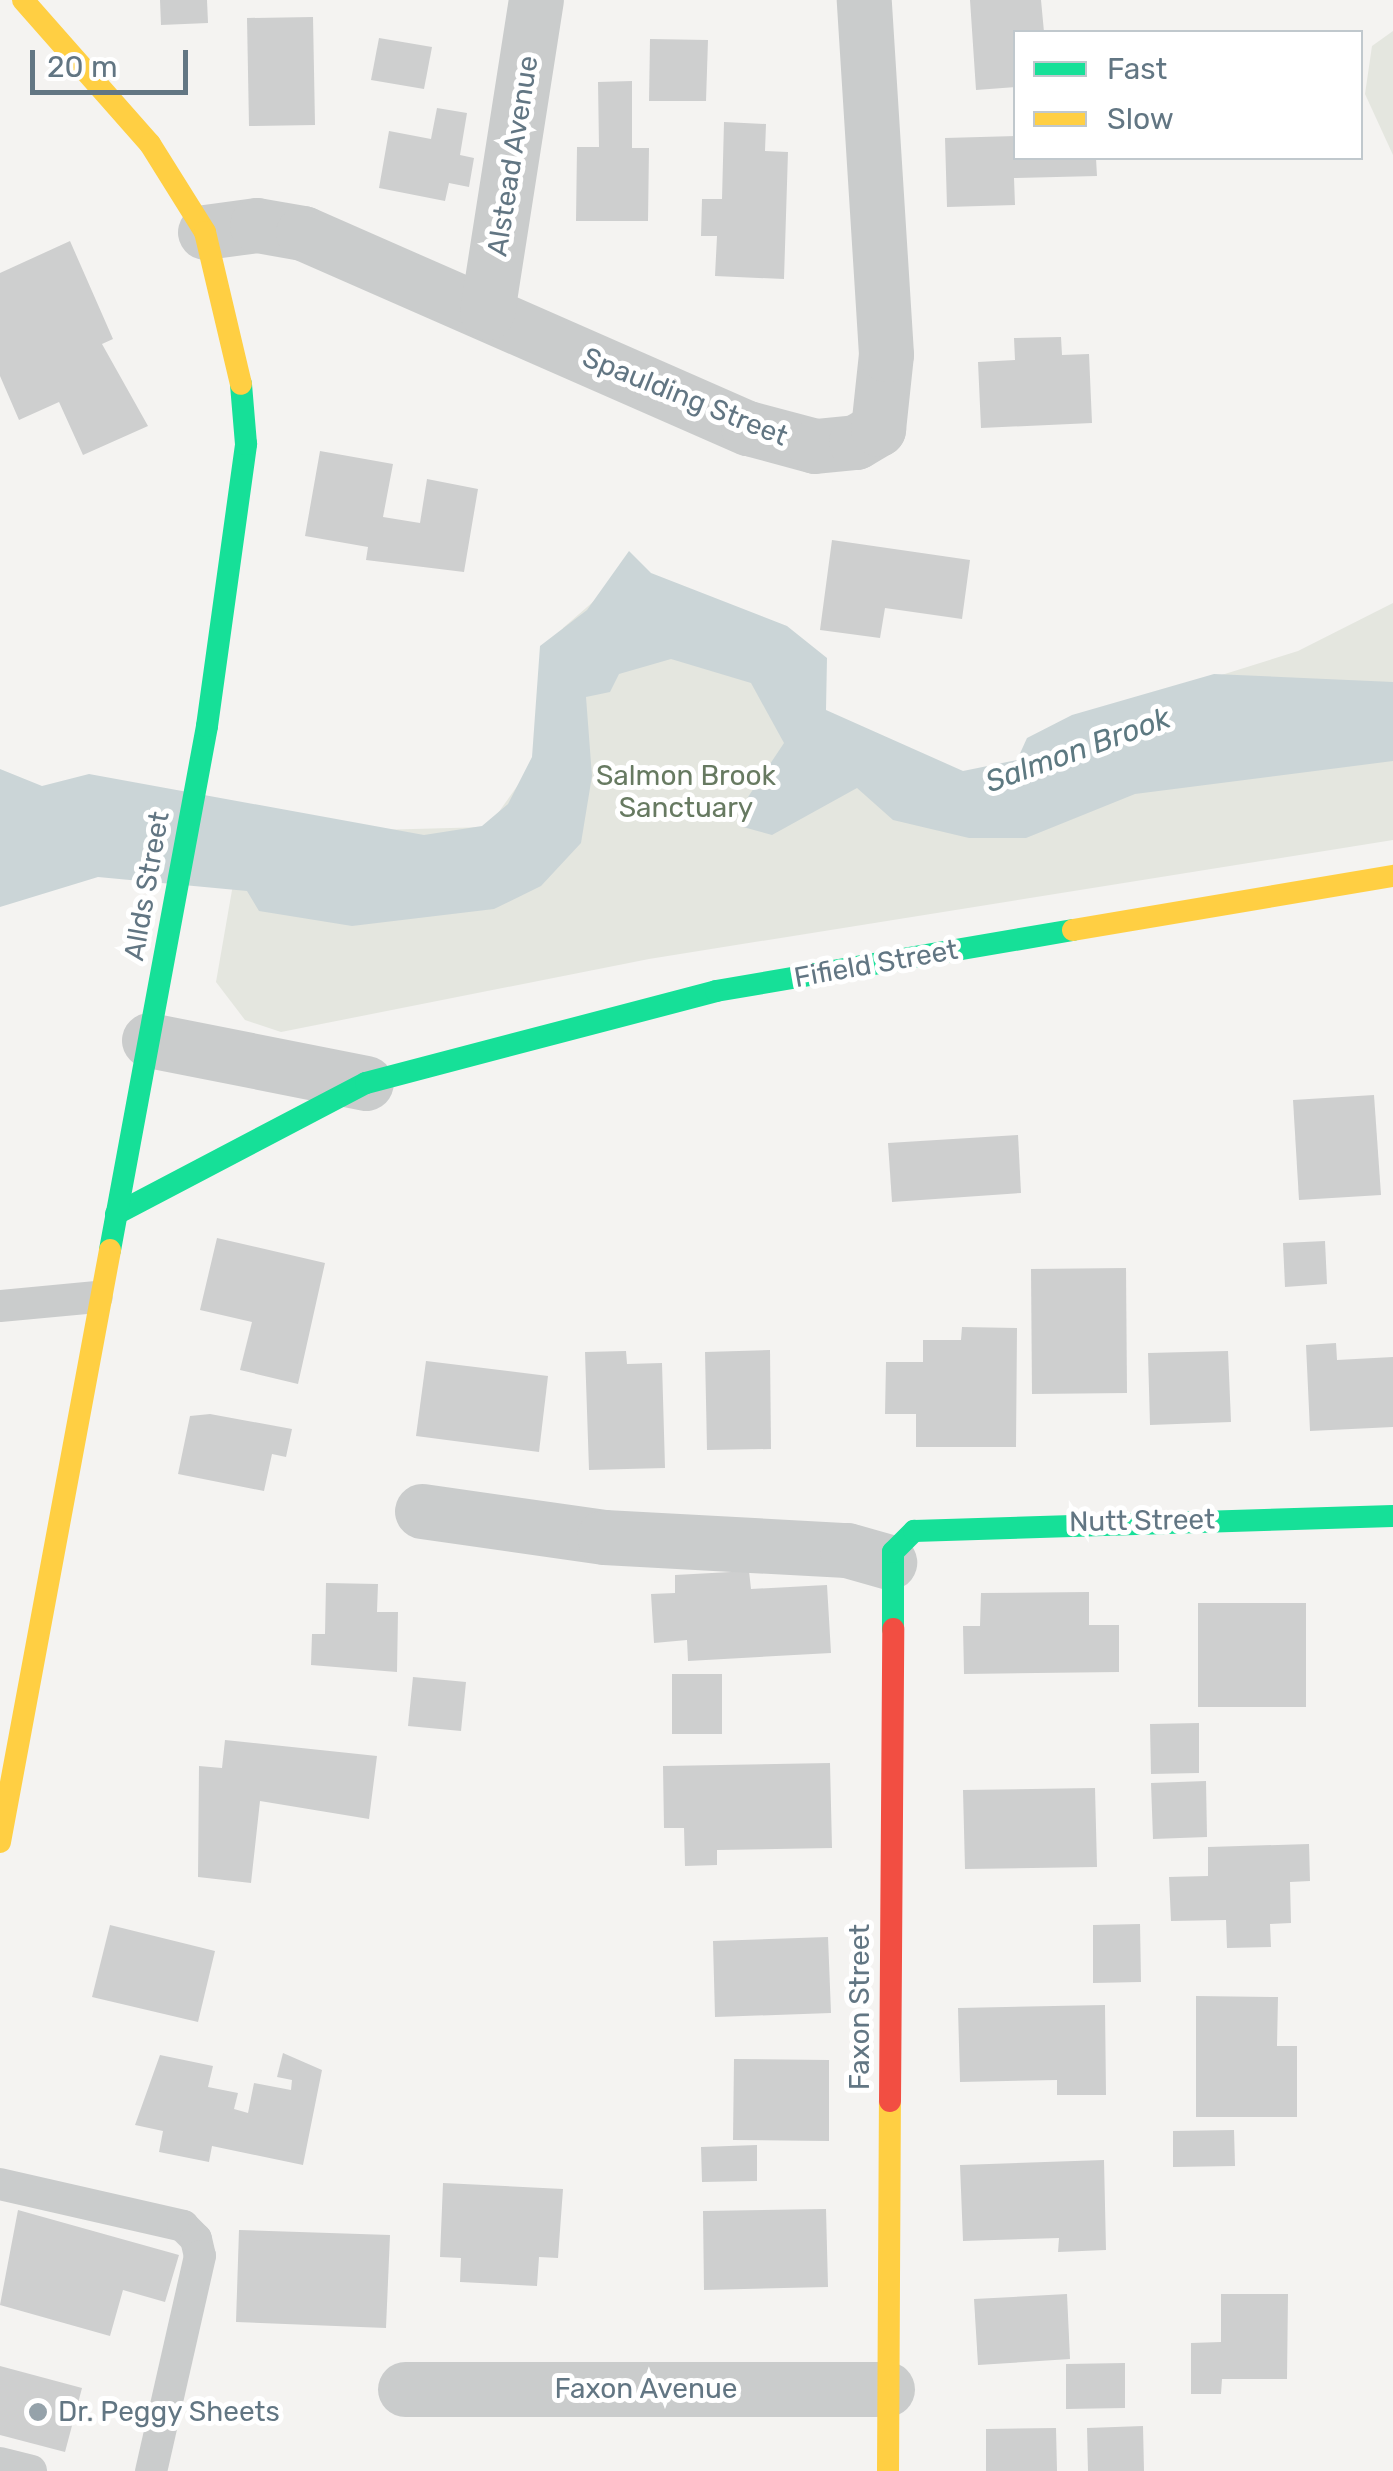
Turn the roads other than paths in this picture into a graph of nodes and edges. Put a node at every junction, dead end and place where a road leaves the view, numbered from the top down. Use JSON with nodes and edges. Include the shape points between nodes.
{"nodes":[{"id":1,"x":23,"y":0,"type":"edge"},
{"id":2,"x":536,"y":0,"type":"edge"},
{"id":3,"x":864,"y":0,"type":"edge"},
{"id":4,"x":205,"y":232,"type":"junction"},
{"id":5,"x":486,"y":312,"type":"junction"},
{"id":6,"x":1393,"y":876,"type":"edge"},
{"id":7,"x":149,"y":1040,"type":"junction"},
{"id":8,"x":366,"y":1083,"type":"junction"},
{"id":9,"x":116,"y":1214,"type":"junction"},
{"id":10,"x":97,"y":1297,"type":"junction"},
{"id":11,"x":0,"y":1306,"type":"edge"},
{"id":12,"x":422,"y":1512,"type":"dead end"},
{"id":13,"x":1393,"y":1516,"type":"edge"},
{"id":14,"x":893,"y":1554,"type":"junction"},
{"id":15,"x":0,"y":1842,"type":"edge"},
{"id":16,"x":0,"y":2184,"type":"edge"},
{"id":17,"x":406,"y":2389,"type":"dead end"},
{"id":18,"x":887,"y":2390,"type":"junction"},
{"id":19,"x":0,"y":2462,"type":"edge"},
{"id":20,"x":31,"y":2471,"type":"edge"},
{"id":21,"x":151,"y":2471,"type":"edge"},
{"id":22,"x":888,"y":2471,"type":"edge"}],
"edges":[{"from":1,"to":4,"type":"street","name":"Allds Street","via":[[150,144]]},
{"from":2,"to":5,"type":"street","name":"Alstead Avenue"},
{"from":3,"to":5,"type":"street","name":"Spaulding Street","via":[[886,354],[878,429],[856,442],[786,442]]},
{"from":4,"to":5,"type":"street","name":"Spaulding Street","via":[[282,227]]},
{"from":4,"to":7,"type":"street","name":"Allds Street","via":[[237,338],[246,444],[207,726]]},
{"from":6,"to":8,"type":"street","name":"Fifield Street","via":[[716,991]]},
{"from":7,"to":8,"type":"street","name":"Fifield Street"},
{"from":7,"to":9,"type":"street","name":"Allds Street"},
{"from":8,"to":9,"type":"street","name":"Fifield Street"},
{"from":9,"to":10,"type":"street","name":"Allds Street"},
{"from":10,"to":11,"type":"lane"},
{"from":10,"to":15,"type":"street","name":"Allds Street"},
{"from":12,"to":14,"type":"street","name":"Nutt Street"},
{"from":13,"to":14,"type":"street","name":"Nutt Street","via":[[940,1526]]},
{"from":14,"to":18,"type":"street","name":"Faxon Street"},
{"from":16,"to":21,"type":"lane","via":[[183,2226],[196,2238],[200,2256]]},
{"from":17,"to":18,"type":"street","name":"Faxon Avenue"},
{"from":18,"to":22,"type":"street","name":"Faxon Street"},
{"from":19,"to":20,"type":"lane"}]}
